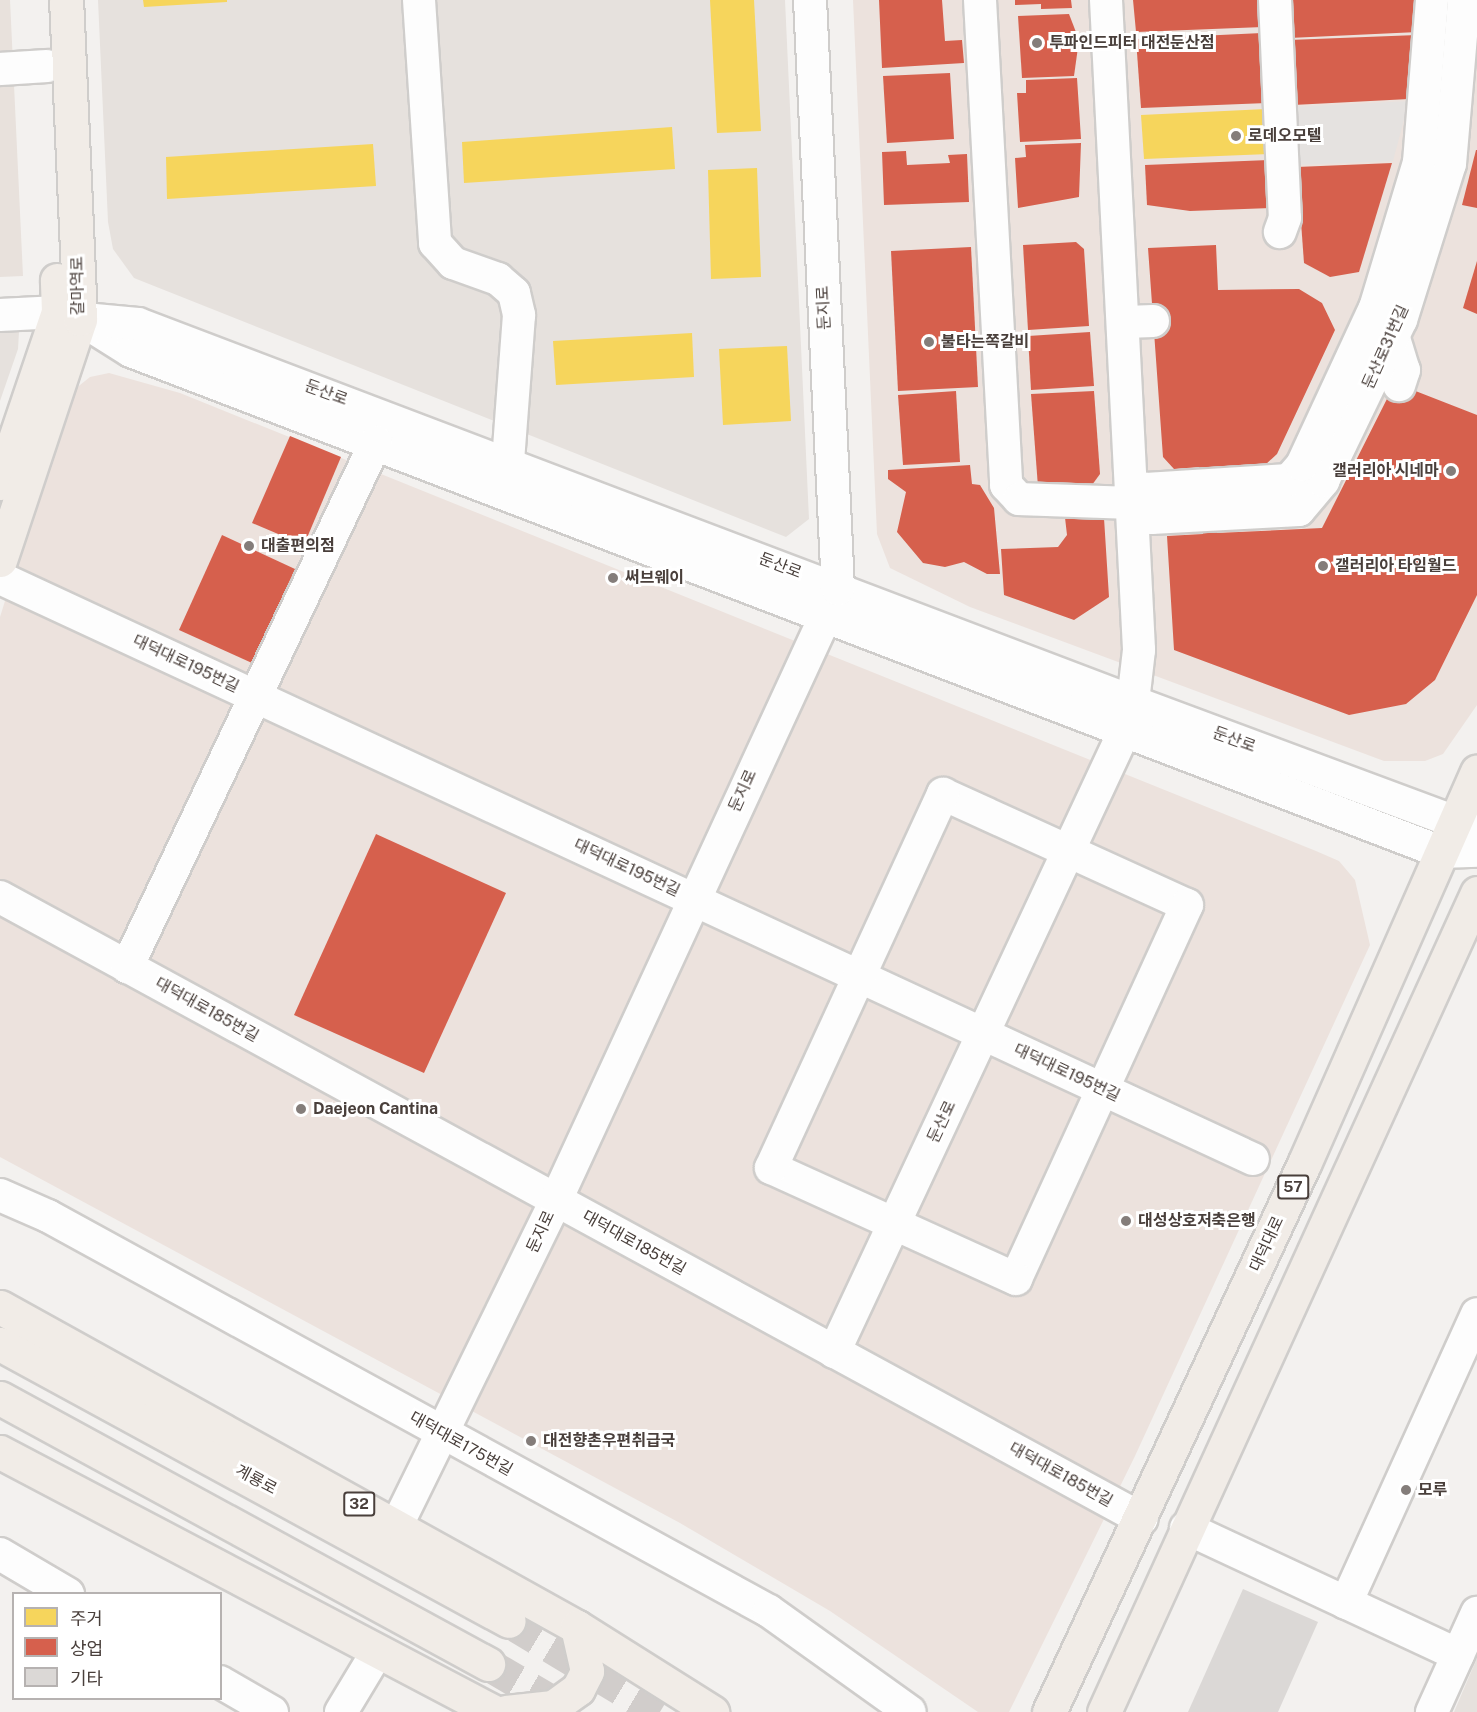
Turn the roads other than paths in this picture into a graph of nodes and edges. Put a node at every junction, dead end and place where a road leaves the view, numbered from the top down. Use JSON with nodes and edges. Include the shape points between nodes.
{"nodes":[{"id":1,"x":43,"y":0,"type":"edge"},
{"id":2,"x":66,"y":0,"type":"edge"},
{"id":3,"x":419,"y":0,"type":"edge"},
{"id":4,"x":810,"y":0,"type":"edge"},
{"id":5,"x":980,"y":0,"type":"edge"},
{"id":6,"x":1106,"y":0,"type":"edge"},
{"id":7,"x":1275,"y":0,"type":"edge"},
{"id":8,"x":1432,"y":0,"type":"edge"},
{"id":9,"x":1464,"y":0,"type":"edge"},
{"id":10,"x":46,"y":66,"type":"junction"},
{"id":11,"x":0,"y":69,"type":"edge"},
{"id":12,"x":1280,"y":232,"type":"dead end"},
{"id":13,"x":0,"y":315,"type":"edge"},
{"id":14,"x":69,"y":315,"type":"junction"},
{"id":15,"x":1393,"y":335,"type":"junction"},
{"id":16,"x":1399,"y":385,"type":"dead end"},
{"id":17,"x":376,"y":442,"type":"junction"},
{"id":18,"x":503,"y":474,"type":"junction"},
{"id":19,"x":0,"y":483,"type":"edge"},
{"id":20,"x":1131,"y":503,"type":"junction"},
{"id":21,"x":1299,"y":510,"type":"junction"},
{"id":22,"x":1330,"y":511,"type":"dead end"},
{"id":23,"x":0,"y":560,"type":"edge"},
{"id":24,"x":0,"y":578,"type":"edge"},
{"id":25,"x":830,"y":601,"type":"junction"},
{"id":26,"x":255,"y":696,"type":"junction"},
{"id":27,"x":1129,"y":716,"type":"junction"},
{"id":28,"x":1477,"y":771,"type":"edge"},
{"id":29,"x":1466,"y":822,"type":"edge"},
{"id":30,"x":1477,"y":851,"type":"edge"},
{"id":31,"x":1441,"y":852,"type":"junction"},
{"id":32,"x":1068,"y":853,"type":"junction"},
{"id":33,"x":1477,"y":893,"type":"edge"},
{"id":34,"x":0,"y":897,"type":"edge"},
{"id":35,"x":694,"y":900,"type":"junction"},
{"id":36,"x":127,"y":966,"type":"junction"},
{"id":37,"x":859,"y":977,"type":"junction"},
{"id":38,"x":983,"y":1034,"type":"junction"},
{"id":39,"x":1102,"y":1089,"type":"junction"},
{"id":40,"x":1253,"y":1159,"type":"dead end"},
{"id":41,"x":0,"y":1195,"type":"edge"},
{"id":42,"x":556,"y":1200,"type":"junction"},
{"id":43,"x":894,"y":1224,"type":"junction"},
{"id":44,"x":0,"y":1307,"type":"edge"},
{"id":45,"x":1477,"y":1314,"type":"edge"},
{"id":46,"x":0,"y":1344,"type":"edge"},
{"id":47,"x":834,"y":1352,"type":"junction"},
{"id":48,"x":0,"y":1398,"type":"edge"},
{"id":49,"x":445,"y":1435,"type":"junction"},
{"id":50,"x":0,"y":1452,"type":"edge"},
{"id":51,"x":1142,"y":1519,"type":"junction"},
{"id":52,"x":397,"y":1525,"type":"junction"},
{"id":53,"x":1186,"y":1528,"type":"junction"},
{"id":54,"x":0,"y":1554,"type":"edge"},
{"id":55,"x":66,"y":1592,"type":"edge"},
{"id":56,"x":1347,"y":1603,"type":"junction"},
{"id":57,"x":1477,"y":1613,"type":"edge"},
{"id":58,"x":509,"y":1621,"type":"tunnel mouth"},
{"id":59,"x":577,"y":1627,"type":"junction"},
{"id":60,"x":376,"y":1654,"type":"junction"},
{"id":61,"x":1458,"y":1655,"type":"junction"},
{"id":62,"x":488,"y":1664,"type":"tunnel mouth"},
{"id":63,"x":222,"y":1683,"type":"edge"},
{"id":64,"x":272,"y":1712,"type":"edge"},
{"id":65,"x":341,"y":1712,"type":"edge"},
{"id":66,"x":494,"y":1712,"type":"edge"},
{"id":67,"x":506,"y":1712,"type":"edge"},
{"id":68,"x":712,"y":1712,"type":"edge"},
{"id":69,"x":910,"y":1712,"type":"edge"},
{"id":70,"x":1049,"y":1712,"type":"edge"},
{"id":71,"x":1104,"y":1712,"type":"edge"},
{"id":72,"x":1432,"y":1712,"type":"edge"}],
"edges":[{"from":1,"to":10,"type":"main road","name":"갈마역로"},
{"from":2,"to":14,"type":"main road","name":"갈마역로"},
{"from":3,"to":18,"type":"street","via":[[435,243],[453,263],[498,279],[514,292],[519,315]]},
{"from":4,"to":25,"type":"street","name":"둔지로"},
{"from":5,"to":20,"type":"street","via":[[1006,486],[1019,499]]},
{"from":6,"to":20,"type":"street","via":[[1138,322]]},
{"from":7,"to":12,"type":"street","via":[[1285,218]]},
{"from":8,"to":20,"type":"street","name":"둔산로31번길","via":[[1419,162],[1375,308],[1302,465],[1289,480],[1146,489]]},
{"from":9,"to":15,"type":"street","name":"둔산로31번길","via":[[1450,164]]},
{"from":10,"to":11,"type":"street"},
{"from":10,"to":14,"type":"main road","name":"갈마역로"},
{"from":13,"to":14,"type":"street"},
{"from":14,"to":17,"type":"street","name":"둔산로","via":[[131,351]]},
{"from":14,"to":18,"type":"street","name":"둔산로","via":[[138,324]]},
{"from":14,"to":19,"type":"main road","name":"갈마역로"},
{"from":14,"to":23,"type":"main road","name":"갈마역로"},
{"from":15,"to":16,"type":"street","via":[[1404,370]]},
{"from":15,"to":21,"type":"street","name":"둔산로31번길","via":[[1323,481]]},
{"from":17,"to":18,"type":"street","name":"둔산로"},
{"from":17,"to":26,"type":"street"},
{"from":18,"to":25,"type":"street","name":"둔산로"},
{"from":20,"to":21,"type":"street","via":[[1151,518]]},
{"from":20,"to":27,"type":"street","via":[[1139,650]]},
{"from":21,"to":22,"type":"street"},
{"from":24,"to":26,"type":"street","name":"대덕대로195번길"},
{"from":25,"to":27,"type":"street","name":"둔산로"},
{"from":25,"to":35,"type":"street","name":"둔지로"},
{"from":26,"to":35,"type":"street","name":"대덕대로195번길"},
{"from":26,"to":36,"type":"street"},
{"from":27,"to":29,"type":"street","name":"둔산로"},
{"from":27,"to":31,"type":"street","name":"둔산로"},
{"from":27,"to":32,"type":"street","name":"둔산로"},
{"from":28,"to":29,"type":"main road","name":"대덕대로","number":"57"},
{"from":29,"to":31,"type":"main road","name":"대덕대로","number":"57"},
{"from":30,"to":31,"type":"street","name":"둔산로"},
{"from":31,"to":51,"type":"main road","name":"대덕대로","number":"57"},
{"from":32,"to":37,"type":"street","via":[[943,794]]},
{"from":32,"to":38,"type":"street","name":"둔산로"},
{"from":32,"to":39,"type":"street","via":[[1187,904]]},
{"from":33,"to":53,"type":"main road","number":"57"},
{"from":34,"to":36,"type":"street","name":"대덕대로185번길"},
{"from":35,"to":37,"type":"street","name":"대덕대로195번길"},
{"from":35,"to":42,"type":"street","name":"둔지로"},
{"from":36,"to":42,"type":"street","name":"대덕대로185번길"},
{"from":37,"to":38,"type":"street","name":"대덕대로195번길"},
{"from":37,"to":43,"type":"street","via":[[771,1168]]},
{"from":38,"to":39,"type":"street","name":"대덕대로195번길"},
{"from":38,"to":43,"type":"street","name":"둔산로"},
{"from":39,"to":40,"type":"street","name":"대덕대로195번길"},
{"from":39,"to":43,"type":"street","via":[[1016,1279]]},
{"from":41,"to":49,"type":"street","name":"대덕대로175번길","via":[[48,1216]]},
{"from":42,"to":47,"type":"street","name":"대덕대로185번길"},
{"from":42,"to":49,"type":"street","name":"둔지로"},
{"from":43,"to":47,"type":"street","name":"둔산로"},
{"from":44,"to":52,"type":"main road","number":"32"},
{"from":45,"to":56,"type":"street"},
{"from":46,"to":58,"type":"main road","name":"계룡로","number":"32"},
{"from":47,"to":51,"type":"street","name":"대덕대로185번길"},
{"from":48,"to":62,"type":"main road"},
{"from":49,"to":52,"type":"street","name":"둔지로"},
{"from":49,"to":69,"type":"street","name":"대덕대로175번길","via":[[769,1611]]},
{"from":50,"to":60,"type":"main road"},
{"from":51,"to":70,"type":"main road","name":"대덕대로","number":"57"},
{"from":52,"to":59,"type":"main road","number":"32"},
{"from":53,"to":56,"type":"street"},
{"from":53,"to":71,"type":"main road","number":"57"},
{"from":54,"to":55,"type":"street"},
{"from":56,"to":61,"type":"street"},
{"from":57,"to":61,"type":"street"},
{"from":59,"to":67,"type":"main road","via":[[587,1671],[578,1689],[553,1707]]},
{"from":59,"to":68,"type":"main road","number":"32"},
{"from":60,"to":65,"type":"street"},
{"from":60,"to":66,"type":"main road"},
{"from":61,"to":72,"type":"street"},
{"from":63,"to":64,"type":"street"}]}
